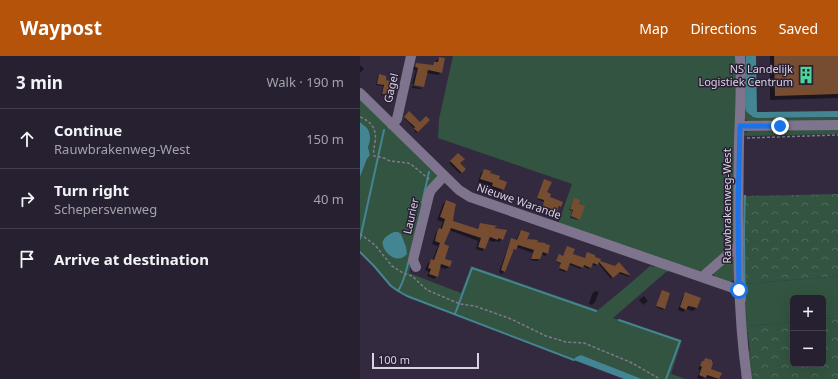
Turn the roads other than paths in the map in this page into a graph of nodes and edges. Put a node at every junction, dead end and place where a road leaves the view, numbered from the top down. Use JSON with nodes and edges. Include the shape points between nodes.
{"nodes":[{"id":1,"x":411,"y":56,"type":"edge"},
{"id":2,"x":740,"y":56,"type":"edge"},
{"id":3,"x":360,"y":93,"type":"edge"},
{"id":4,"x":392,"y":125,"type":"junction"},
{"id":5,"x":838,"y":125,"type":"edge"},
{"id":6,"x":740,"y":126,"type":"junction"},
{"id":7,"x":444,"y":176,"type":"junction"},
{"id":8,"x":739,"y":244,"type":"junction"},
{"id":9,"x":416,"y":267,"type":"dead end"},
{"id":10,"x":702,"y":277,"type":"junction"},
{"id":11,"x":739,"y":290,"type":"junction"},
{"id":12,"x":747,"y":379,"type":"edge"}],
"edges":[{"from":1,"to":4,"type":"street","name":"Gagel","via":[[397,119]]},
{"from":2,"to":6,"type":"street","name":"Rauwbrakenweg-West"},
{"from":3,"to":4,"type":"street","name":"Nieuwe Warande"},
{"from":4,"to":7,"type":"street","name":"Nieuwe Warande"},
{"from":5,"to":6,"type":"street"},
{"from":6,"to":8,"type":"street","name":"Rauwbrakenweg-West"},
{"from":7,"to":9,"type":"street","name":"Laurier","via":[[429,195],[413,260]]},
{"from":7,"to":10,"type":"street","name":"Nieuwe Warande","via":[[470,197]]},
{"from":8,"to":10,"type":"street"},
{"from":8,"to":11,"type":"street","name":"Rauwbrakenweg-West"},
{"from":10,"to":11,"type":"street","name":"Nieuwe Warande"},
{"from":11,"to":12,"type":"street","name":"Rauwbrakenweg-West"}]}
